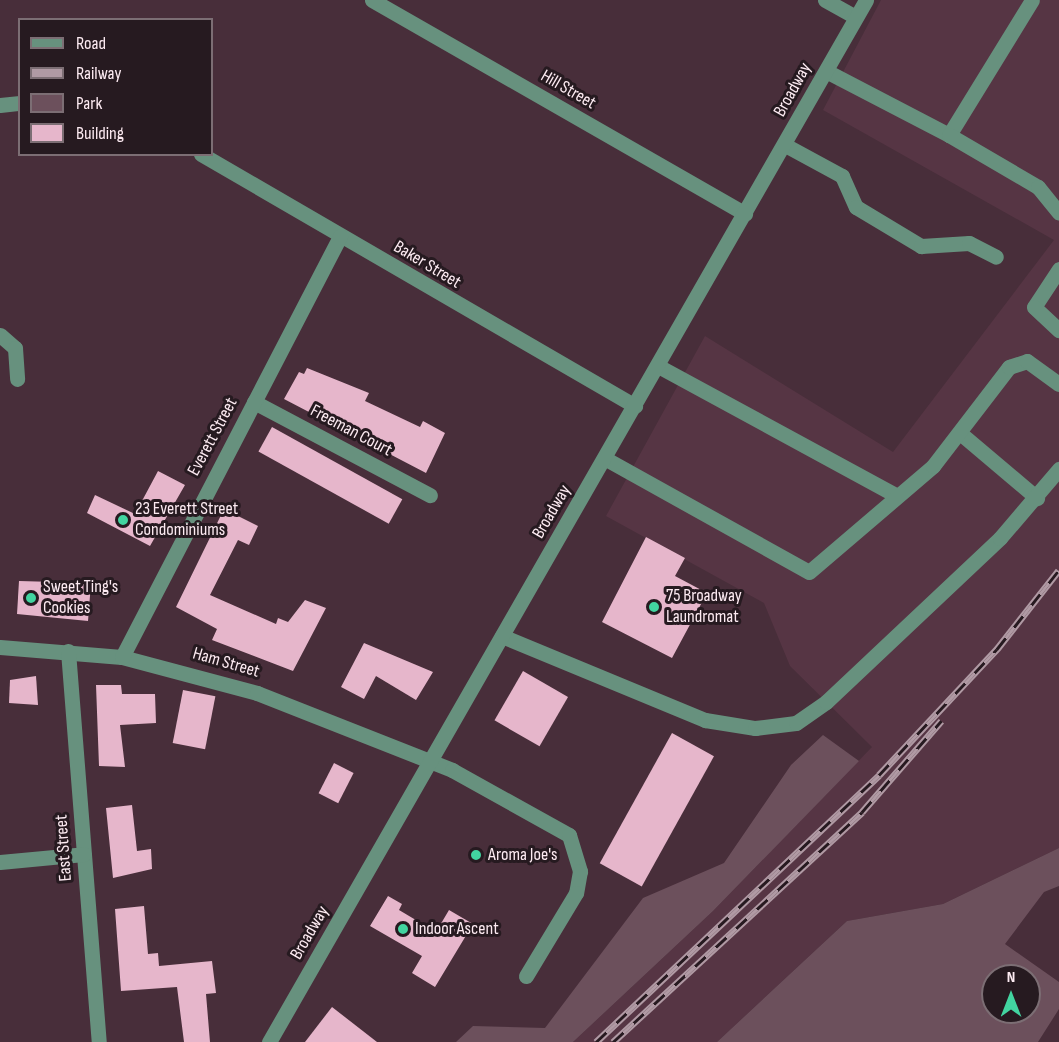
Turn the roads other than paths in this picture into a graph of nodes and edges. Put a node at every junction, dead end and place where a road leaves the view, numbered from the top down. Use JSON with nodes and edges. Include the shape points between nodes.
{"nodes":[{"id":1,"x":372,"y":0,"type":"edge"},
{"id":2,"x":825,"y":0,"type":"edge"},
{"id":3,"x":867,"y":0,"type":"edge"},
{"id":4,"x":1032,"y":0,"type":"edge"},
{"id":5,"x":856,"y":18,"type":"junction"},
{"id":6,"x":826,"y":71,"type":"junction"},
{"id":7,"x":18,"y":103,"type":"edge"},
{"id":8,"x":0,"y":105,"type":"edge"},
{"id":9,"x":949,"y":135,"type":"junction"},
{"id":10,"x":785,"y":145,"type":"junction"},
{"id":11,"x":204,"y":156,"type":"edge"},
{"id":12,"x":1059,"y":213,"type":"edge"},
{"id":13,"x":745,"y":214,"type":"junction"},
{"id":14,"x":340,"y":236,"type":"junction"},
{"id":15,"x":996,"y":257,"type":"dead end"},
{"id":16,"x":1059,"y":269,"type":"edge"},
{"id":17,"x":1059,"y":330,"type":"edge"},
{"id":18,"x":0,"y":335,"type":"edge"},
{"id":19,"x":658,"y":366,"type":"junction"},
{"id":20,"x":17,"y":379,"type":"dead end"},
{"id":21,"x":1059,"y":384,"type":"edge"},
{"id":22,"x":254,"y":402,"type":"junction"},
{"id":23,"x":635,"y":406,"type":"junction"},
{"id":24,"x":960,"y":433,"type":"junction"},
{"id":25,"x":606,"y":459,"type":"junction"},
{"id":26,"x":1059,"y":470,"type":"edge"},
{"id":27,"x":430,"y":495,"type":"dead end"},
{"id":28,"x":897,"y":496,"type":"junction"},
{"id":29,"x":1037,"y":498,"type":"junction"},
{"id":30,"x":502,"y":636,"type":"junction"},
{"id":31,"x":0,"y":647,"type":"edge"},
{"id":32,"x":68,"y":651,"type":"junction"},
{"id":33,"x":122,"y":657,"type":"junction"},
{"id":34,"x":429,"y":764,"type":"junction"},
{"id":35,"x":84,"y":854,"type":"junction"},
{"id":36,"x":0,"y":862,"type":"edge"},
{"id":37,"x":526,"y":976,"type":"dead end"},
{"id":38,"x":99,"y":1042,"type":"edge"},
{"id":39,"x":269,"y":1042,"type":"edge"}],
"edges":[{"from":1,"to":13,"type":"street","name":"Hill Street"},
{"from":2,"to":5,"type":"street"},
{"from":3,"to":5,"type":"street","name":"Broadway"},
{"from":4,"to":9,"type":"street"},
{"from":5,"to":6,"type":"street","name":"Broadway"},
{"from":6,"to":9,"type":"street"},
{"from":6,"to":10,"type":"street","name":"Broadway"},
{"from":7,"to":8,"type":"street"},
{"from":9,"to":12,"type":"street","via":[[1038,187]]},
{"from":10,"to":13,"type":"street","name":"Broadway"},
{"from":10,"to":15,"type":"street","via":[[842,176],[856,207],[921,246],[969,243]]},
{"from":11,"to":14,"type":"street","name":"Baker Street"},
{"from":13,"to":19,"type":"street","name":"Broadway"},
{"from":14,"to":22,"type":"street","name":"Everett Street"},
{"from":14,"to":23,"type":"street","name":"Baker Street"},
{"from":16,"to":17,"type":"street","via":[[1034,307]]},
{"from":18,"to":20,"type":"street","via":[[15,348]]},
{"from":19,"to":23,"type":"street","name":"Broadway"},
{"from":19,"to":28,"type":"street"},
{"from":21,"to":24,"type":"street","via":[[1033,364],[1015,362]]},
{"from":22,"to":27,"type":"street","name":"Freeman Court"},
{"from":22,"to":33,"type":"street","name":"Everett Street"},
{"from":23,"to":25,"type":"street","name":"Broadway"},
{"from":24,"to":28,"type":"street","via":[[933,466]]},
{"from":24,"to":29,"type":"street"},
{"from":25,"to":28,"type":"street","via":[[809,572]]},
{"from":25,"to":30,"type":"street","name":"Broadway"},
{"from":26,"to":29,"type":"street"},
{"from":29,"to":30,"type":"street","via":[[826,702],[796,723],[755,728],[705,720]]},
{"from":30,"to":34,"type":"street","name":"Broadway"},
{"from":31,"to":32,"type":"street","name":"Ham Street"},
{"from":32,"to":33,"type":"street","name":"Ham Street"},
{"from":32,"to":35,"type":"street","name":"East Street"},
{"from":33,"to":34,"type":"street","name":"Ham Street","via":[[258,693]]},
{"from":34,"to":37,"type":"street","name":"Ham Street","via":[[452,770],[569,835],[580,871],[576,893]]},
{"from":34,"to":39,"type":"street","name":"Broadway"},
{"from":35,"to":36,"type":"street"},
{"from":35,"to":38,"type":"street","name":"East Street"}]}
